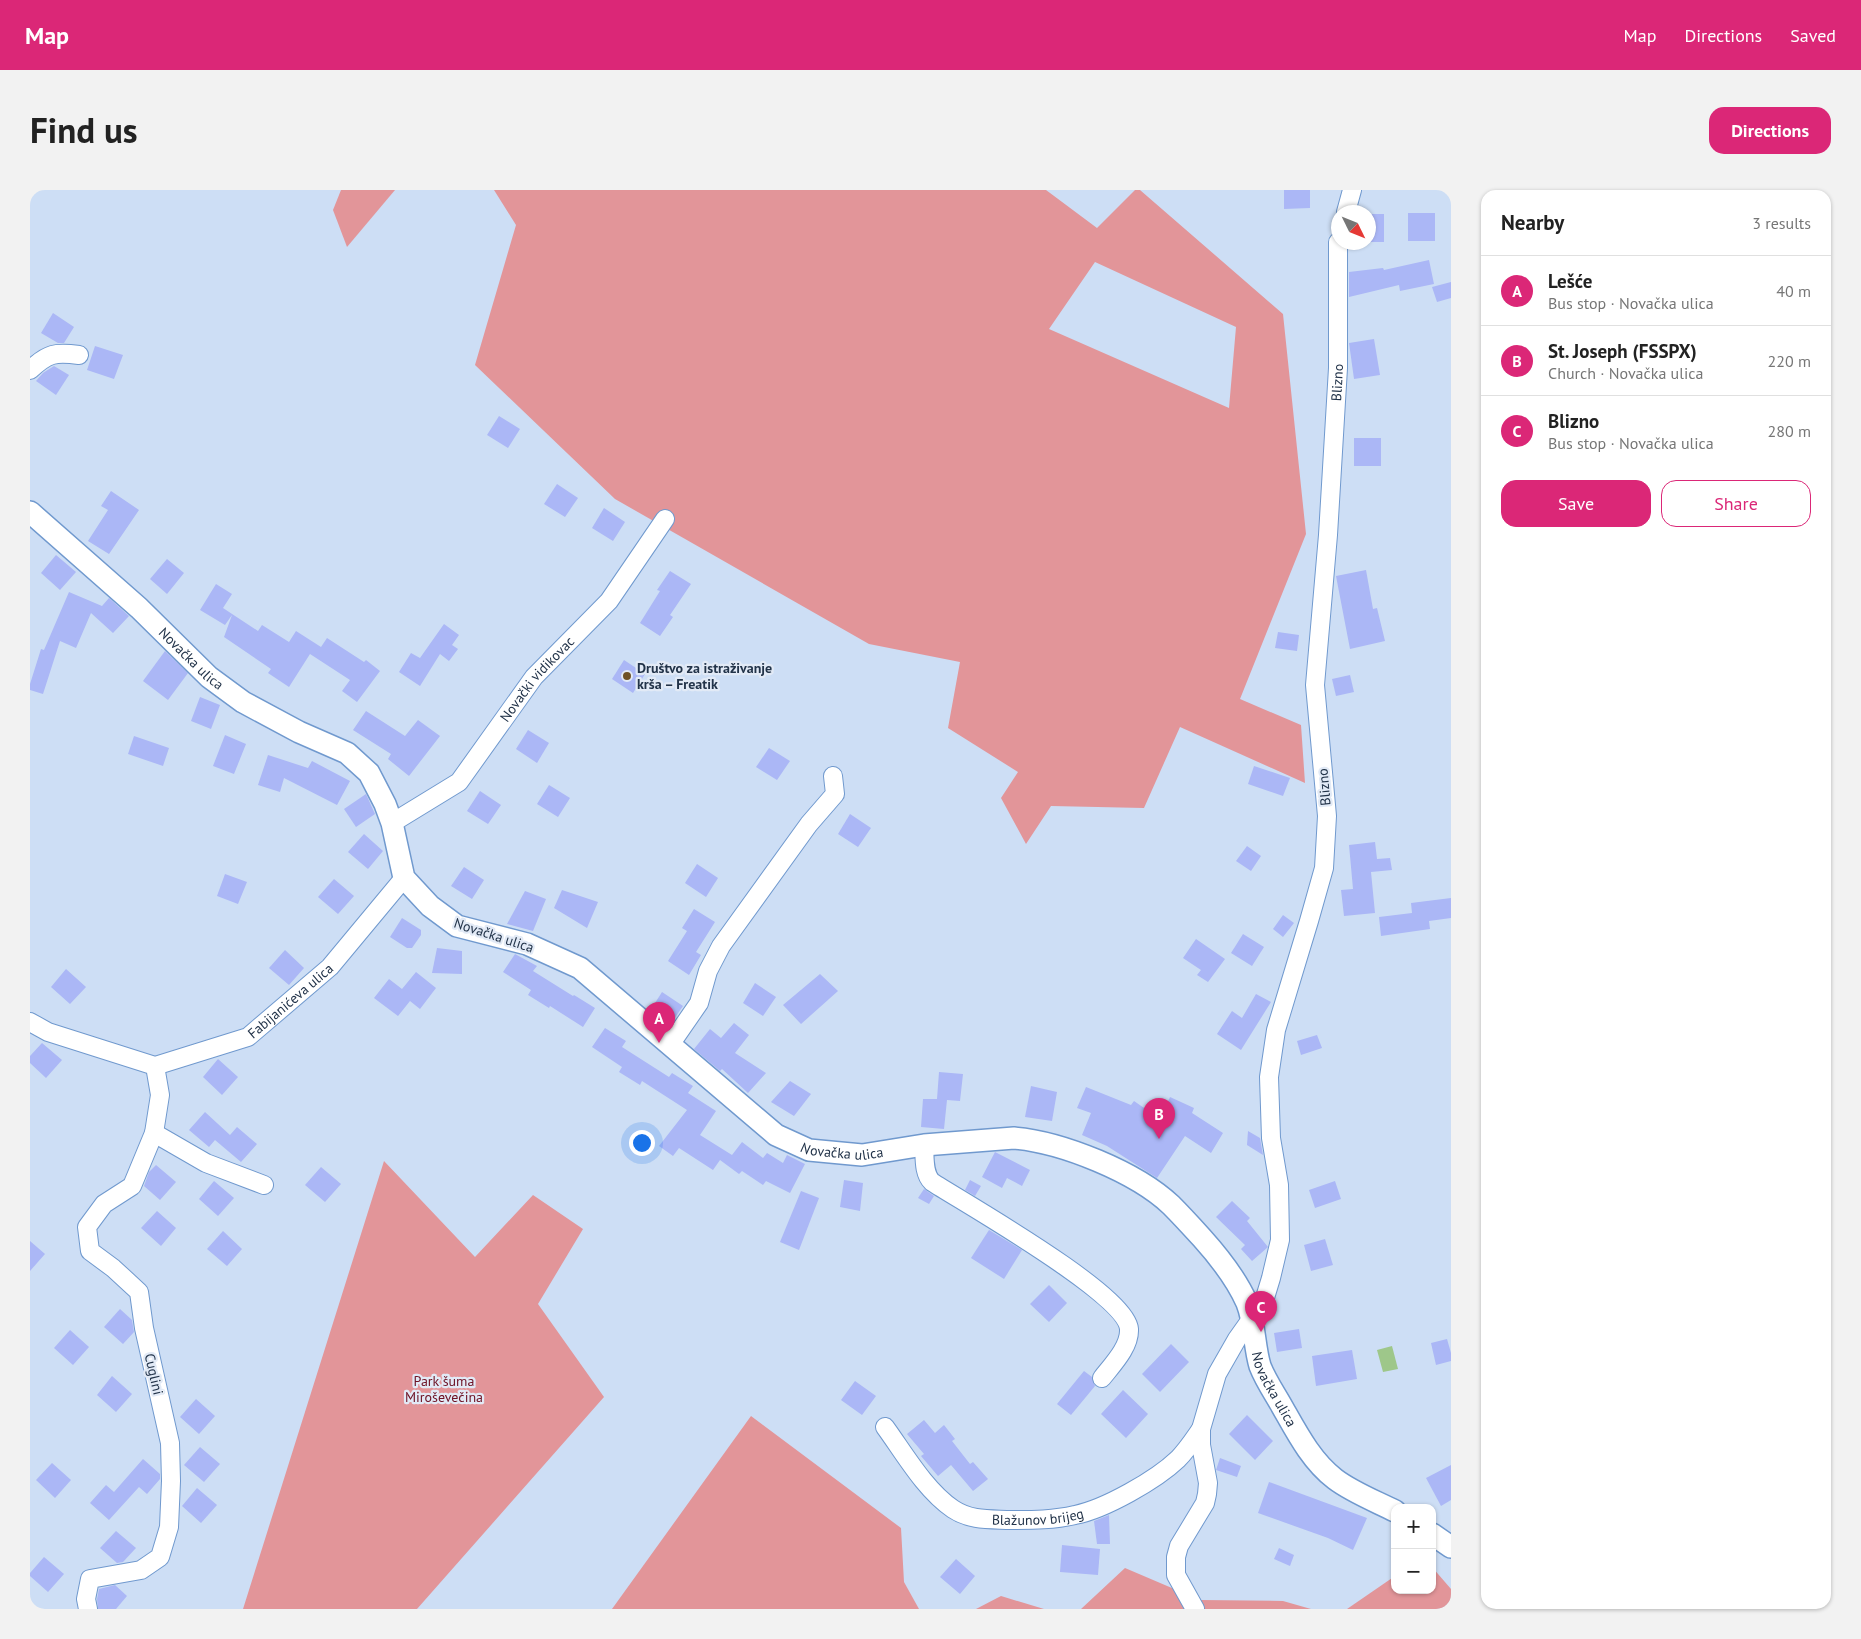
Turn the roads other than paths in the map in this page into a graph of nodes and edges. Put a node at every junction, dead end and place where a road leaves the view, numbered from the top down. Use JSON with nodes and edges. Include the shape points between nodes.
{"nodes":[{"id":1,"x":1352,"y":190,"type":"edge"},
{"id":2,"x":1348,"y":205,"type":"edge"},
{"id":3,"x":1338,"y":250,"type":"edge"},
{"id":4,"x":79,"y":355,"type":"dead end"},
{"id":5,"x":30,"y":370,"type":"edge"},
{"id":6,"x":30,"y":512,"type":"edge"},
{"id":7,"x":665,"y":519,"type":"dead end"},
{"id":8,"x":833,"y":776,"type":"dead end"},
{"id":9,"x":392,"y":823,"type":"junction"},
{"id":10,"x":404,"y":878,"type":"junction"},
{"id":11,"x":30,"y":1022,"type":"edge"},
{"id":12,"x":670,"y":1045,"type":"junction"},
{"id":13,"x":156,"y":1066,"type":"junction"},
{"id":14,"x":154,"y":1133,"type":"junction"},
{"id":15,"x":924,"y":1145,"type":"junction"},
{"id":16,"x":264,"y":1185,"type":"dead end"},
{"id":17,"x":1251,"y":1319,"type":"junction"},
{"id":18,"x":1102,"y":1378,"type":"dead end"},
{"id":19,"x":885,"y":1426,"type":"dead end"},
{"id":20,"x":1201,"y":1429,"type":"junction"},
{"id":21,"x":1391,"y":1509,"type":"edge"},
{"id":22,"x":1436,"y":1537,"type":"edge"},
{"id":23,"x":1451,"y":1547,"type":"edge"},
{"id":24,"x":88,"y":1609,"type":"edge"},
{"id":25,"x":1194,"y":1609,"type":"edge"}],
"edges":[{"from":1,"to":2,"type":"street"},
{"from":3,"to":17,"type":"street","name":"Blizno","via":[[1338,368],[1315,685],[1327,816],[1324,868],[1276,1030],[1270,1086],[1280,1240],[1264,1301]]},
{"from":4,"to":5,"type":"street","via":[[59,352],[41,359]]},
{"from":6,"to":9,"type":"street","name":"Novačka ulica","via":[[139,608],[209,677],[243,702],[347,753],[369,773]]},
{"from":7,"to":9,"type":"street","name":"Novački vidikovac","via":[[609,601],[534,677],[459,782]]},
{"from":8,"to":12,"type":"street","via":[[835,794],[721,946],[708,971],[699,1003]]},
{"from":9,"to":10,"type":"street","name":"Novačka ulica"},
{"from":10,"to":12,"type":"street","name":"Novačka ulica","via":[[430,906],[457,926],[527,944],[580,968]]},
{"from":10,"to":13,"type":"street","name":"Fabijanićeva ulica","via":[[330,968],[248,1037]]},
{"from":11,"to":13,"type":"street","via":[[48,1032]]},
{"from":12,"to":15,"type":"street","name":"Novačka ulica","via":[[776,1135],[810,1150],[862,1155]]},
{"from":13,"to":14,"type":"street","name":"Cuglini","via":[[160,1095]]},
{"from":14,"to":16,"type":"street","via":[[206,1163]]},
{"from":14,"to":24,"type":"street","name":"Cuglini","via":[[132,1186],[104,1204],[87,1227],[90,1251],[139,1292],[170,1443],[169,1527],[160,1557],[141,1570],[90,1579],[86,1599]]},
{"from":15,"to":17,"type":"street","name":"Novačka ulica","via":[[1014,1138],[1043,1142],[1128,1175],[1171,1205],[1224,1262],[1248,1305]]},
{"from":15,"to":18,"type":"street","via":[[926,1173],[932,1182],[1084,1279],[1119,1311],[1129,1328],[1127,1338],[1115,1362]]},
{"from":17,"to":20,"type":"street","name":"Blažunov brijeg","via":[[1217,1374]]},
{"from":17,"to":21,"type":"street","name":"Novačka ulica","via":[[1261,1369],[1314,1458],[1339,1482]]},
{"from":19,"to":20,"type":"street","name":"Blažunov brijeg","via":[[926,1483],[952,1508],[977,1519],[1043,1520],[1084,1513],[1136,1489],[1164,1472]]},
{"from":20,"to":25,"type":"street","name":"Blažunov brijeg","via":[[1207,1494],[1176,1557],[1176,1574]]},
{"from":22,"to":23,"type":"street"}]}
